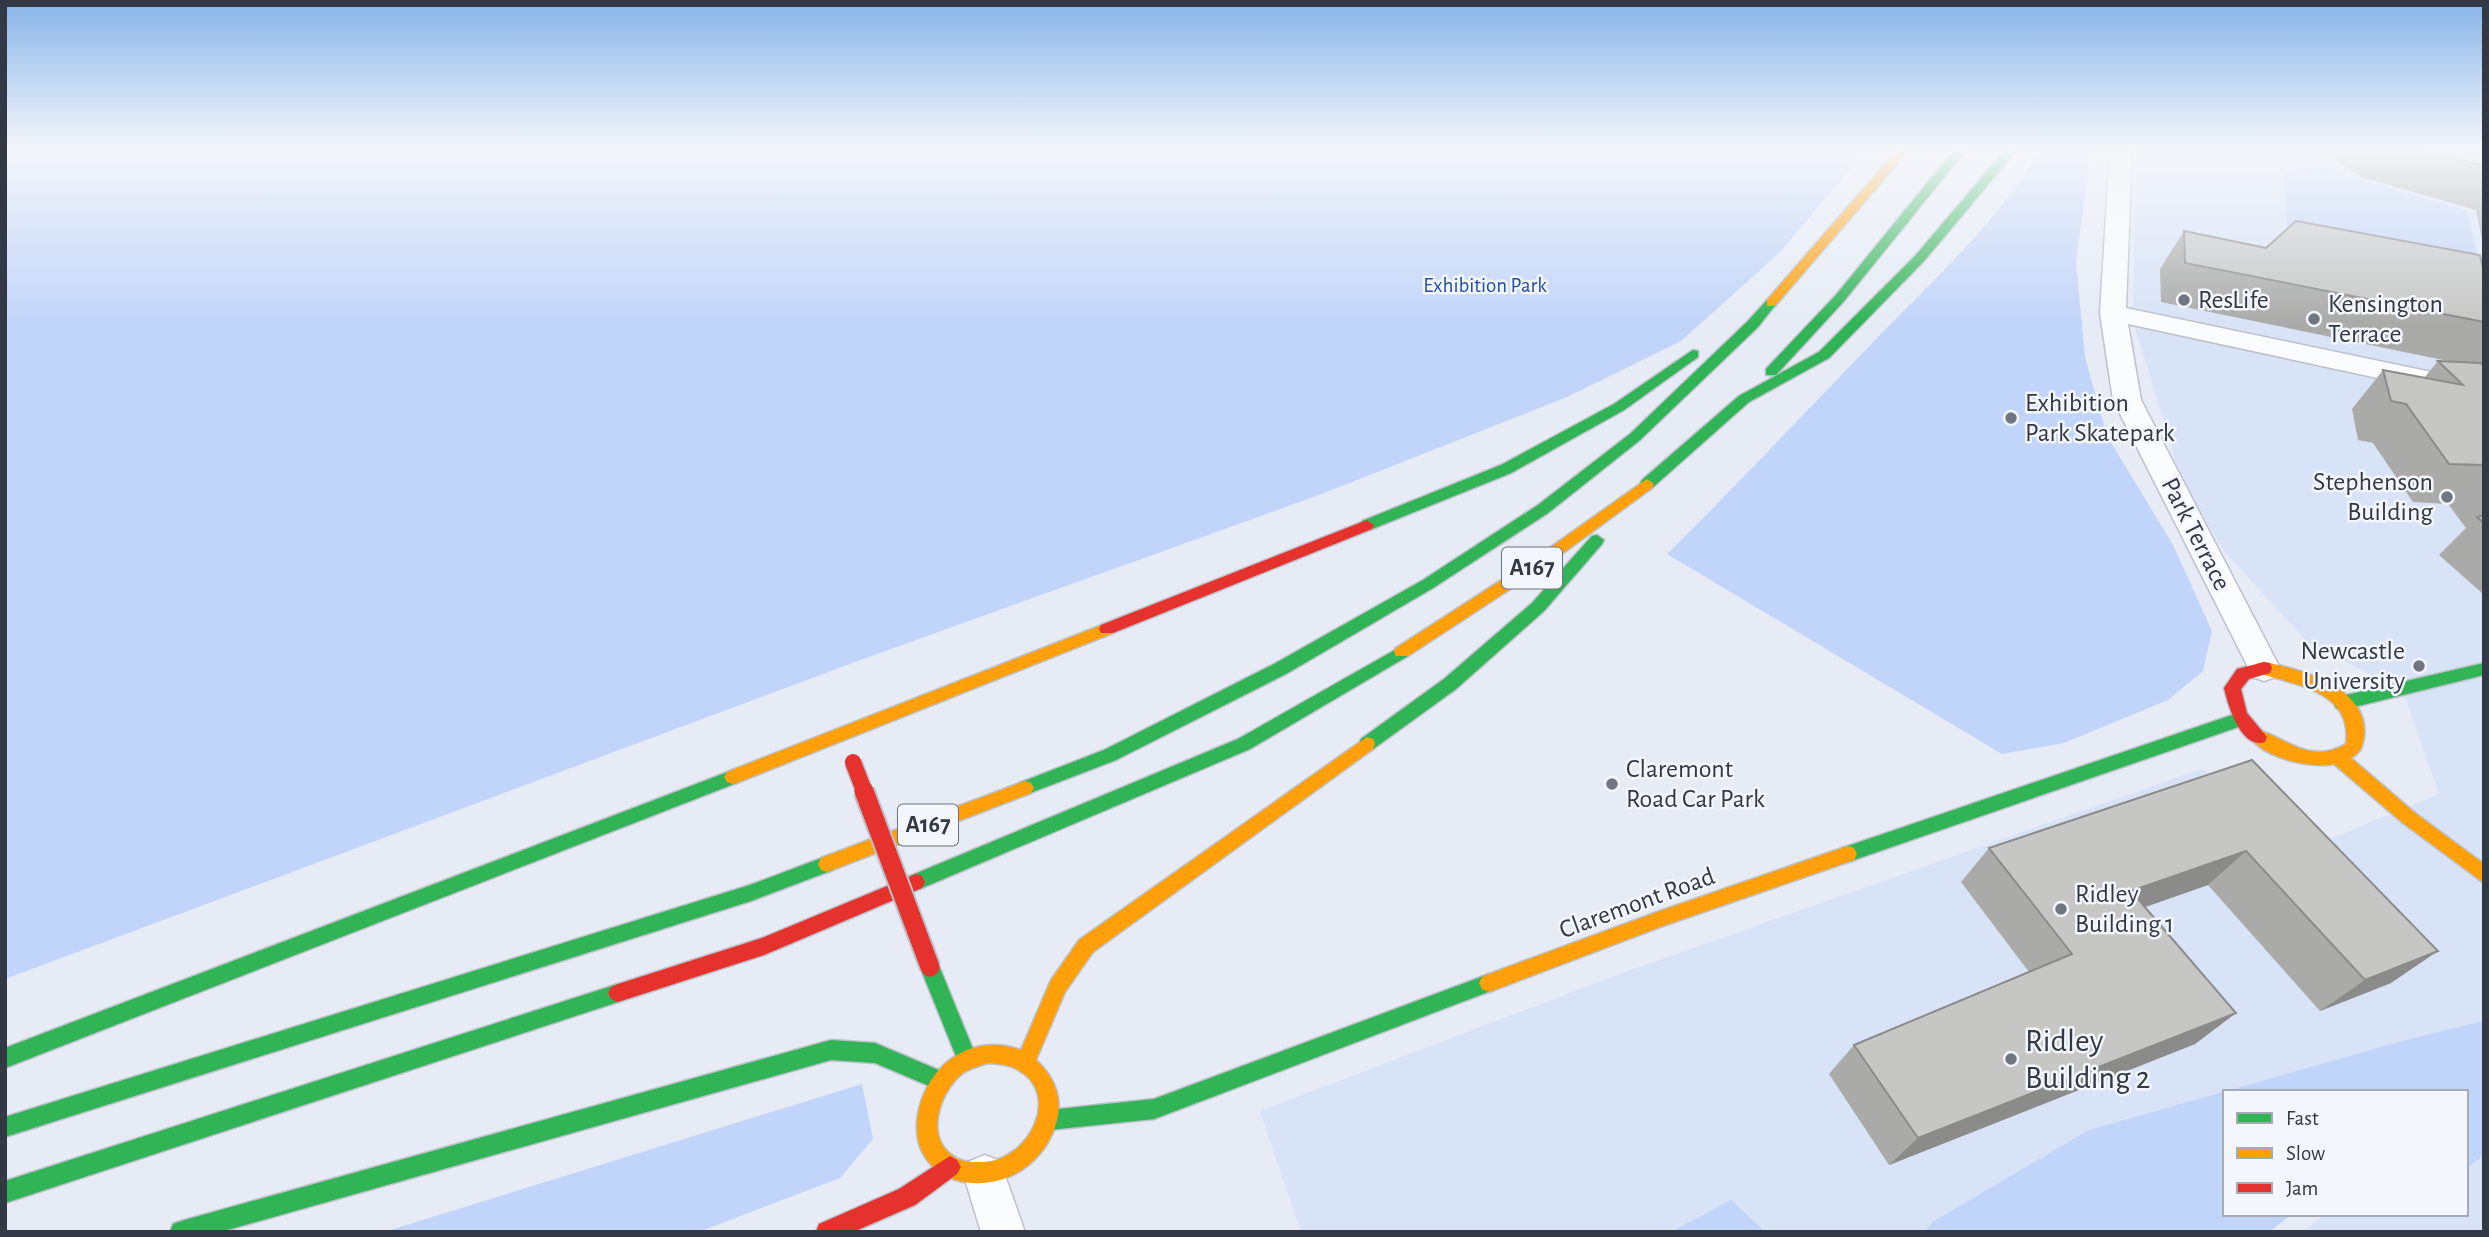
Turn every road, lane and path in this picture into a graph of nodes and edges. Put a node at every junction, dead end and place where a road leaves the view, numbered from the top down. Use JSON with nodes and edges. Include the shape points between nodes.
{"nodes":[{"id":1,"x":1852,"y":208,"type":"edge"},
{"id":2,"x":1913,"y":208,"type":"edge"},
{"id":3,"x":1962,"y":208,"type":"edge"},
{"id":4,"x":2118,"y":208,"type":"edge"},
{"id":5,"x":2113,"y":313,"type":"junction"},
{"id":6,"x":1752,"y":325,"type":"junction"},
{"id":7,"x":2484,"y":393,"type":"edge"},
{"id":8,"x":1744,"y":399,"type":"junction"},
{"id":9,"x":1647,"y":484,"type":"junction"},
{"id":10,"x":2264,"y":668,"type":"junction"},
{"id":11,"x":2484,"y":669,"type":"edge"},
{"id":12,"x":2342,"y":703,"type":"junction"},
{"id":13,"x":2241,"y":719,"type":"junction"},
{"id":14,"x":840,"y":736,"type":"junction"},
{"id":15,"x":2339,"y":758,"type":"junction"},
{"id":16,"x":2484,"y":875,"type":"edge"},
{"id":17,"x":5,"y":1058,"type":"edge"},
{"id":18,"x":967,"y":1059,"type":"junction"},
{"id":19,"x":1026,"y":1061,"type":"junction"},
{"id":20,"x":941,"y":1081,"type":"junction"},
{"id":21,"x":1049,"y":1121,"type":"junction"},
{"id":22,"x":5,"y":1127,"type":"edge"},
{"id":23,"x":967,"y":1172,"type":"junction"},
{"id":24,"x":5,"y":1192,"type":"edge"},
{"id":25,"x":181,"y":1232,"type":"edge"},
{"id":26,"x":827,"y":1232,"type":"edge"},
{"id":27,"x":1003,"y":1232,"type":"edge"}],
"edges":[{"from":1,"to":6,"type":"main road","number":"A167"},
{"from":2,"to":8,"type":"main road","via":[[1840,298]]},
{"from":3,"to":8,"type":"main road","via":[[1870,312],[1824,355]]},
{"from":4,"to":5,"type":"street","name":"Park Terrace"},
{"from":5,"to":7,"type":"street"},
{"from":5,"to":10,"type":"street","name":"Park Terrace","via":[[2127,400]]},
{"from":6,"to":14,"type":"main road","via":[[1698,351],[1619,407],[1506,469]]},
{"from":6,"to":22,"type":"main road","number":"A167","via":[[1635,437],[1543,509],[1428,584],[1291,662],[1110,755],[751,893]]},
{"from":8,"to":9,"type":"main road","number":"A167"},
{"from":9,"to":19,"type":"main road","via":[[1538,607],[1450,684],[1086,946],[1058,986]]},
{"from":9,"to":24,"type":"main road","number":"A167","via":[[1413,646],[1244,744],[764,946]]},
{"from":10,"to":12,"type":"main road","via":[[2301,675]]},
{"from":10,"to":13,"type":"main road","via":[[2243,674],[2232,688],[2233,704]]},
{"from":11,"to":12,"type":"main road"},
{"from":12,"to":15,"type":"main road","via":[[2358,732],[2354,748]]},
{"from":13,"to":15,"type":"main road","via":[[2264,741],[2289,754],[2319,761]]},
{"from":13,"to":21,"type":"main road","name":"Claremont Road","via":[[1660,919],[1154,1109]]},
{"from":14,"to":17,"type":"main road"},
{"from":14,"to":18,"type":"main road","bridge":true},
{"from":15,"to":16,"type":"main road"},
{"from":18,"to":19,"type":"main road","via":[[1008,1054]]},
{"from":18,"to":20,"type":"main road"},
{"from":19,"to":21,"type":"main road","via":[[1047,1086]]},
{"from":20,"to":23,"type":"main road","via":[[926,1118],[928,1137],[937,1154]]},
{"from":20,"to":25,"type":"main road","via":[[874,1053],[831,1050]]},
{"from":21,"to":23,"type":"main road","via":[[1041,1141],[1007,1171]]},
{"from":23,"to":26,"type":"main road","via":[[933,1182],[882,1211]]},
{"from":23,"to":27,"type":"street"}]}
